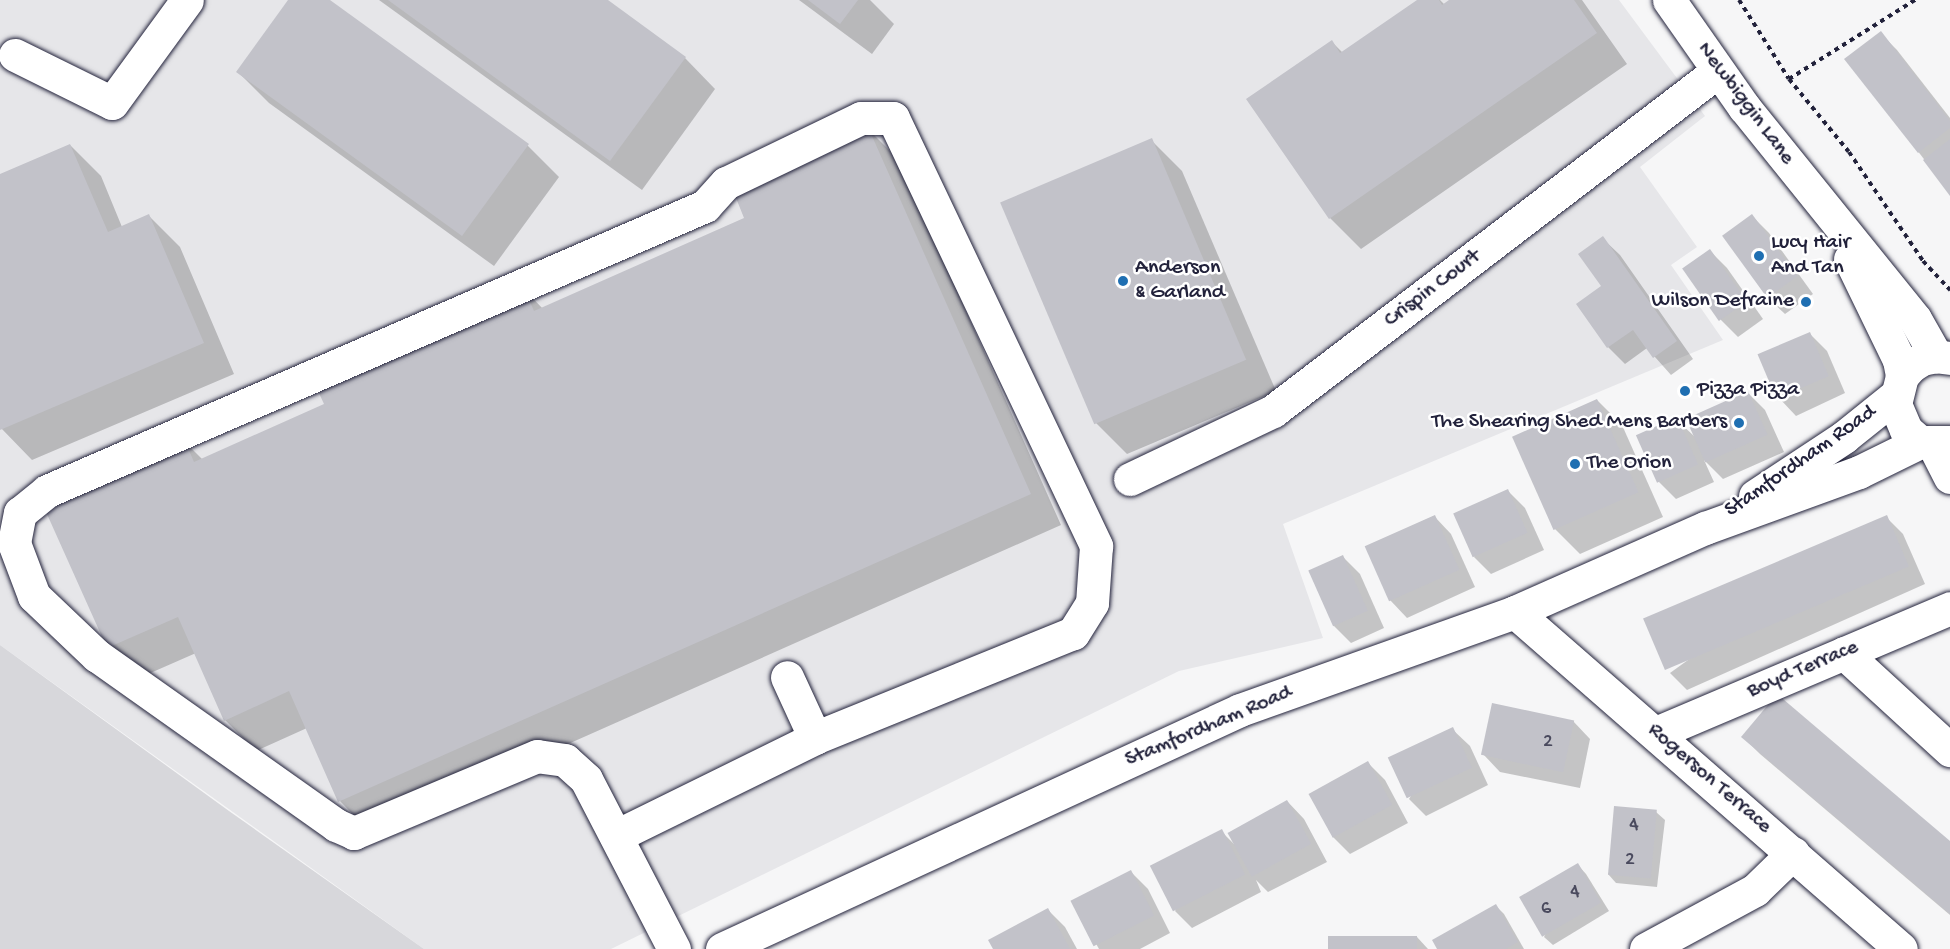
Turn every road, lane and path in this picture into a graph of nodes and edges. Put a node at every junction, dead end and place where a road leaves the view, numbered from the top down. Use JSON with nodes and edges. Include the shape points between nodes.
{"nodes":[{"id":1,"x":187,"y":0,"type":"edge"},
{"id":2,"x":1669,"y":0,"type":"edge"},
{"id":3,"x":1739,"y":0,"type":"edge"},
{"id":4,"x":1915,"y":0,"type":"edge"},
{"id":5,"x":15,"y":55,"type":"dead end"},
{"id":6,"x":1718,"y":71,"type":"junction"},
{"id":7,"x":1789,"y":79,"type":"junction"},
{"id":8,"x":1824,"y":207,"type":"junction"},
{"id":9,"x":1950,"y":290,"type":"edge"},
{"id":10,"x":1945,"y":348,"type":"edge"},
{"id":11,"x":1899,"y":386,"type":"junction"},
{"id":12,"x":1935,"y":443,"type":"edge"},
{"id":13,"x":1950,"y":477,"type":"edge"},
{"id":14,"x":1130,"y":479,"type":"dead end"},
{"id":15,"x":1705,"y":528,"type":"junction"},
{"id":16,"x":1950,"y":608,"type":"edge"},
{"id":17,"x":1515,"y":612,"type":"junction"},
{"id":18,"x":1844,"y":653,"type":"junction"},
{"id":19,"x":787,"y":677,"type":"dead end"},
{"id":20,"x":1656,"y":733,"type":"junction"},
{"id":21,"x":815,"y":738,"type":"junction"},
{"id":22,"x":1950,"y":750,"type":"edge"},
{"id":23,"x":616,"y":836,"type":"junction"},
{"id":24,"x":1793,"y":853,"type":"junction"},
{"id":25,"x":674,"y":949,"type":"edge"},
{"id":26,"x":722,"y":949,"type":"edge"},
{"id":27,"x":1646,"y":949,"type":"edge"},
{"id":28,"x":1901,"y":949,"type":"edge"}],
"edges":[{"from":1,"to":5,"type":"street","via":[[112,103]]},
{"from":2,"to":6,"type":"street","name":"Newbiggin Lane"},
{"from":3,"to":7,"type":"path"},
{"from":4,"to":7,"type":"path"},
{"from":6,"to":8,"type":"street","name":"Newbiggin Lane"},
{"from":6,"to":14,"type":"street","name":"Crispin Court","via":[[1273,411]]},
{"from":7,"to":9,"type":"path","via":[[1849,152],[1923,261]]},
{"from":8,"to":10,"type":"street","name":"Newbiggin Lane","via":[[1915,319]]},
{"from":8,"to":11,"type":"street","name":"Newbiggin Lane","via":[[1899,360]]},
{"from":10,"to":11,"type":"street","name":"Stamfordham Road","via":[[1922,359]]},
{"from":11,"to":12,"type":"street","name":"Newbiggin Lane","via":[[1898,417],[1906,430]]},
{"from":11,"to":15,"type":"street","name":"Stamfordham Road","via":[[1844,437]]},
{"from":12,"to":13,"type":"street"},
{"from":12,"to":15,"type":"street","name":"Stamfordham Road"},
{"from":15,"to":17,"type":"street","name":"Stamfordham Road"},
{"from":16,"to":18,"type":"street","name":"Boyd Terrace"},
{"from":17,"to":20,"type":"street","name":"Rogerson Terrace"},
{"from":17,"to":26,"type":"street","name":"Stamfordham Road","via":[[1240,710]]},
{"from":18,"to":20,"type":"street","name":"Boyd Terrace"},
{"from":18,"to":22,"type":"street"},
{"from":19,"to":21,"type":"street"},
{"from":20,"to":24,"type":"street","name":"Rogerson Terrace"},
{"from":21,"to":23,"type":"street"},
{"from":21,"to":23,"type":"street","via":[[1072,633],[1092,603],[1096,546],[893,118],[861,118],[726,183],[705,206],[47,491],[20,513],[14,543],[34,596],[97,656],[336,825],[354,833],[537,756],[565,760],[586,779]]},
{"from":23,"to":25,"type":"street"},
{"from":24,"to":27,"type":"street","via":[[1755,890]]},
{"from":24,"to":28,"type":"street","name":"Rogerson Terrace"}]}
